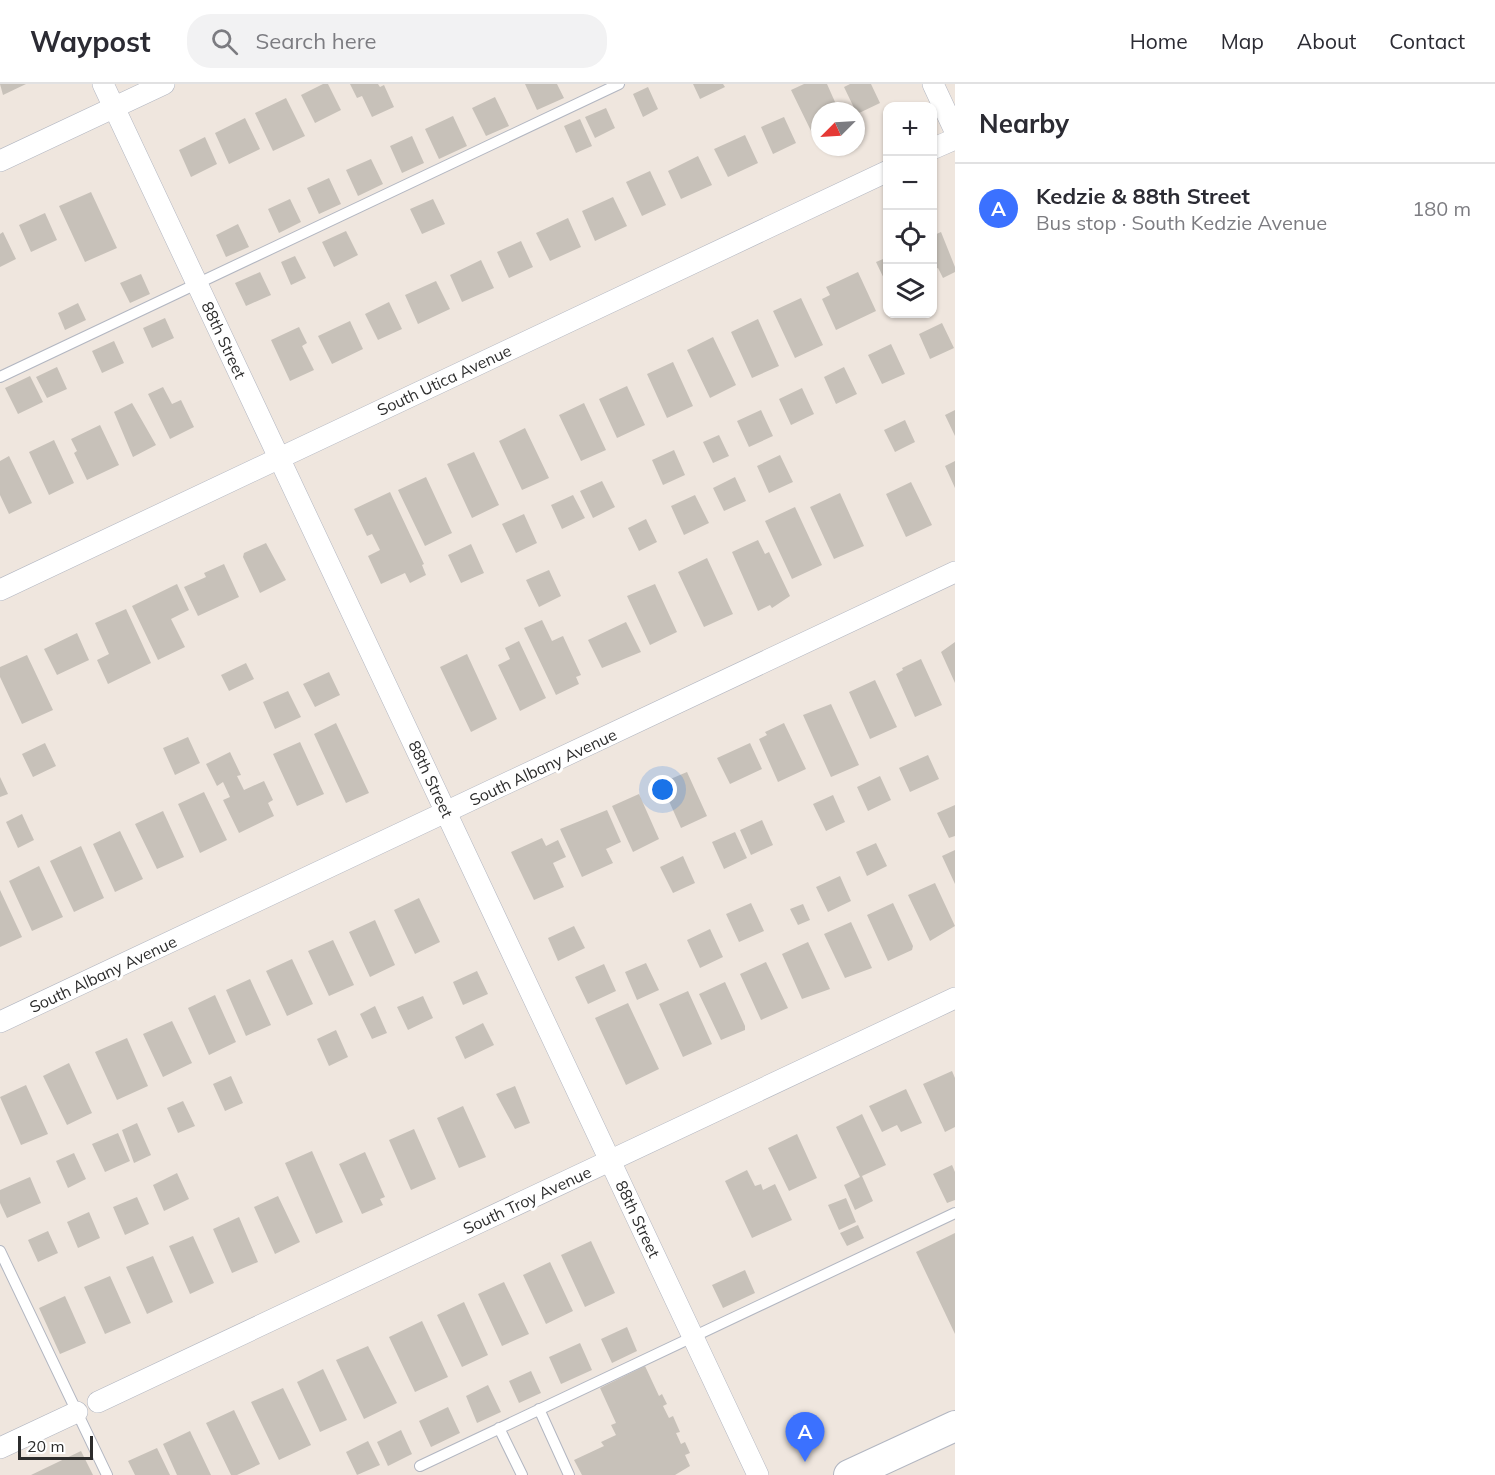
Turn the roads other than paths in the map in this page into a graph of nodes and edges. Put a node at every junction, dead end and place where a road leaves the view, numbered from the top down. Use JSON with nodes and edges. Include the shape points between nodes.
{"nodes":[{"id":1,"x":103,"y":84,"type":"edge"},
{"id":2,"x":164,"y":84,"type":"edge"},
{"id":3,"x":619,"y":84,"type":"edge"},
{"id":4,"x":933,"y":84,"type":"edge"},
{"id":5,"x":114,"y":107,"type":"junction"},
{"id":6,"x":955,"y":131,"type":"edge"},
{"id":7,"x":955,"y":139,"type":"edge"},
{"id":8,"x":937,"y":147,"type":"edge"},
{"id":9,"x":0,"y":161,"type":"edge"},
{"id":10,"x":883,"y":173,"type":"edge"},
{"id":11,"x":197,"y":284,"type":"junction"},
{"id":12,"x":0,"y":377,"type":"edge"},
{"id":13,"x":279,"y":458,"type":"junction"},
{"id":14,"x":955,"y":572,"type":"edge"},
{"id":15,"x":0,"y":591,"type":"edge"},
{"id":16,"x":446,"y":812,"type":"junction"},
{"id":17,"x":955,"y":999,"type":"edge"},
{"id":18,"x":0,"y":1022,"type":"edge"},
{"id":19,"x":611,"y":1161,"type":"junction"},
{"id":20,"x":955,"y":1213,"type":"edge"},
{"id":21,"x":0,"y":1251,"type":"edge"},
{"id":22,"x":693,"y":1336,"type":"junction"},
{"id":23,"x":98,"y":1402,"type":"dead end"},
{"id":24,"x":539,"y":1409,"type":"junction"},
{"id":25,"x":77,"y":1412,"type":"junction"},
{"id":26,"x":955,"y":1426,"type":"edge"},
{"id":27,"x":499,"y":1428,"type":"junction"},
{"id":28,"x":0,"y":1448,"type":"edge"},
{"id":29,"x":420,"y":1466,"type":"dead end"},
{"id":30,"x":107,"y":1475,"type":"edge"},
{"id":31,"x":522,"y":1475,"type":"edge"},
{"id":32,"x":569,"y":1475,"type":"edge"},
{"id":33,"x":758,"y":1475,"type":"edge"},
{"id":34,"x":849,"y":1475,"type":"edge"}],
"edges":[{"from":1,"to":5,"type":"street","name":"88th Street"},
{"from":2,"to":5,"type":"street"},
{"from":3,"to":11,"type":"lane"},
{"from":4,"to":6,"type":"street"},
{"from":5,"to":9,"type":"street"},
{"from":5,"to":11,"type":"street","name":"88th Street"},
{"from":7,"to":8,"type":"street"},
{"from":10,"to":13,"type":"street","name":"South Utica Avenue"},
{"from":11,"to":12,"type":"lane"},
{"from":11,"to":13,"type":"street","name":"88th Street"},
{"from":13,"to":15,"type":"street","name":"South Utica Avenue"},
{"from":13,"to":16,"type":"street","name":"88th Street"},
{"from":14,"to":16,"type":"street","name":"South Albany Avenue"},
{"from":16,"to":18,"type":"street","name":"South Albany Avenue"},
{"from":16,"to":19,"type":"street","name":"88th Street"},
{"from":17,"to":19,"type":"street","name":"South Troy Avenue"},
{"from":19,"to":22,"type":"street","name":"88th Street"},
{"from":19,"to":23,"type":"street","name":"South Troy Avenue"},
{"from":20,"to":22,"type":"lane"},
{"from":21,"to":25,"type":"lane"},
{"from":22,"to":24,"type":"lane"},
{"from":22,"to":33,"type":"street","name":"88th Street"},
{"from":24,"to":27,"type":"lane"},
{"from":24,"to":32,"type":"lane"},
{"from":25,"to":28,"type":"street"},
{"from":25,"to":30,"type":"lane"},
{"from":26,"to":34,"type":"main road"},
{"from":27,"to":29,"type":"lane"},
{"from":27,"to":31,"type":"lane"}]}
